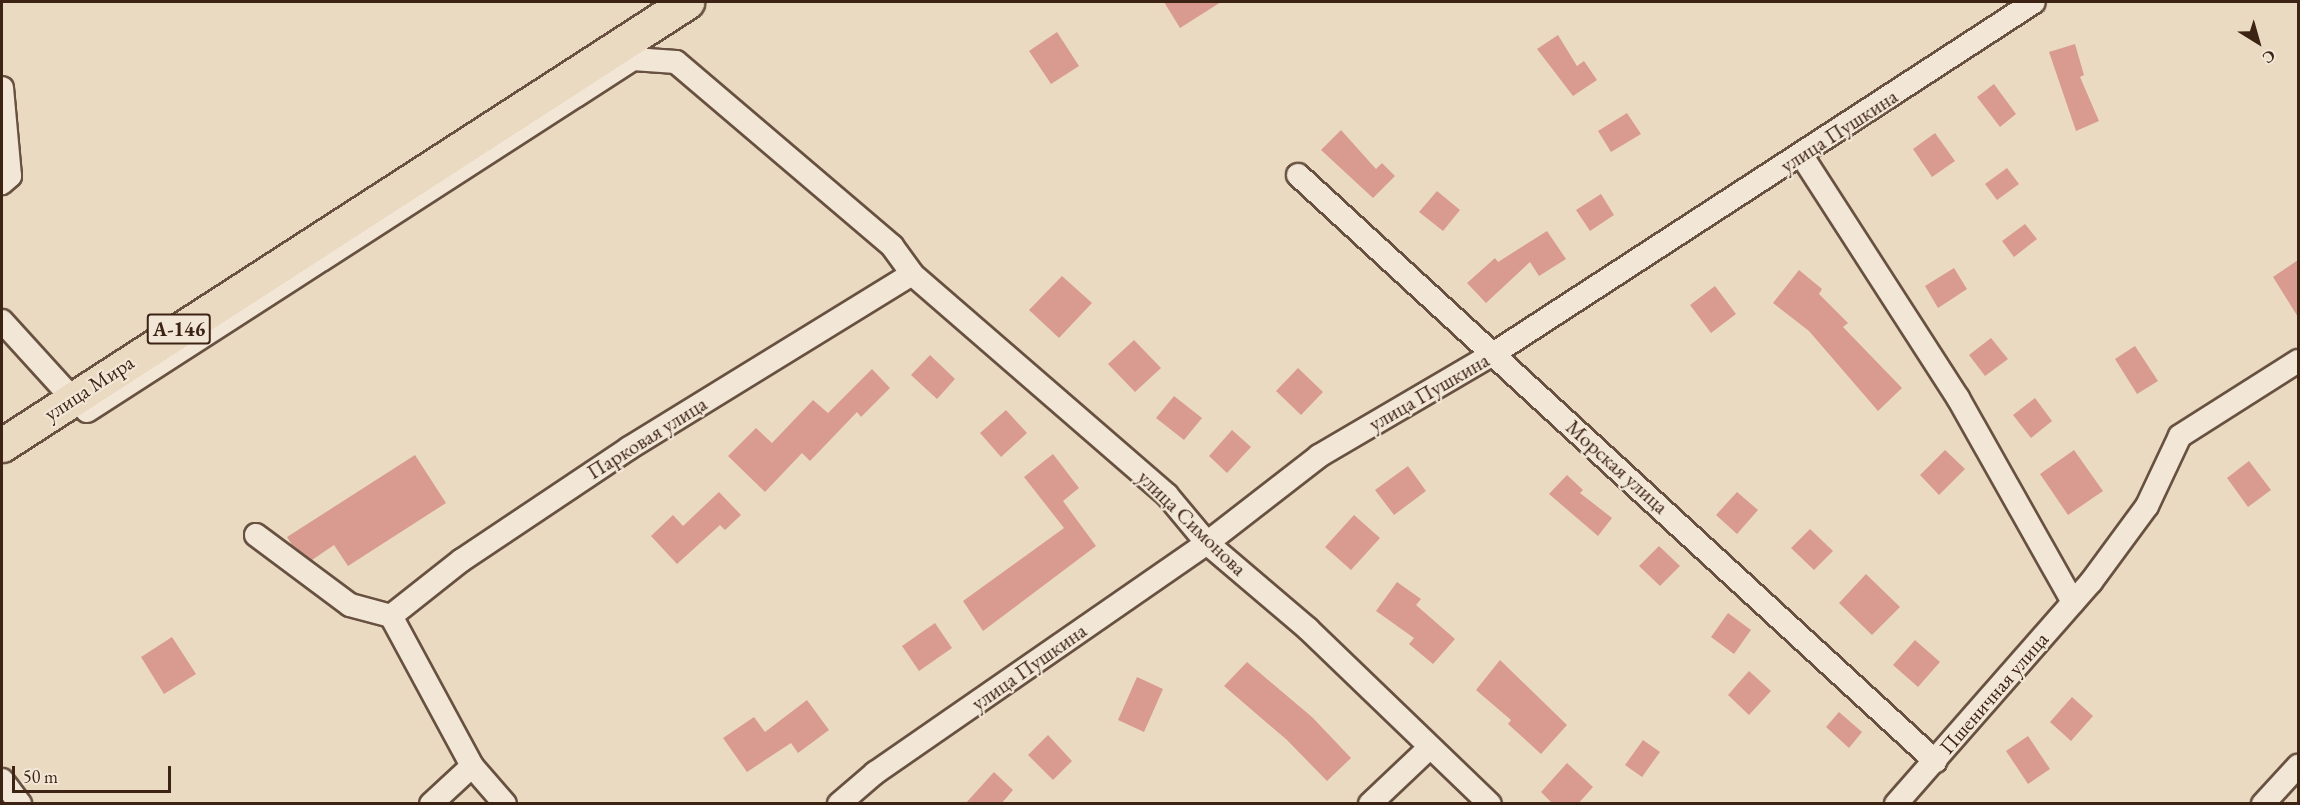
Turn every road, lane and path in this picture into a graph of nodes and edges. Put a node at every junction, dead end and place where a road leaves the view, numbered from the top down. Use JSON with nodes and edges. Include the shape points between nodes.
{"nodes":[{"id":1,"x":687,"y":2,"type":"edge"},
{"id":2,"x":2034,"y":2,"type":"edge"},
{"id":3,"x":629,"y":50,"type":"junction"},
{"id":4,"x":2,"y":88,"type":"edge"},
{"id":5,"x":1802,"y":156,"type":"junction"},
{"id":6,"x":1298,"y":175,"type":"dead end"},
{"id":7,"x":2,"y":183,"type":"edge"},
{"id":8,"x":912,"y":274,"type":"junction"},
{"id":9,"x":2,"y":321,"type":"edge"},
{"id":10,"x":1493,"y":354,"type":"junction"},
{"id":11,"x":2298,"y":361,"type":"edge"},
{"id":12,"x":80,"y":405,"type":"junction"},
{"id":13,"x":2,"y":445,"type":"edge"},
{"id":14,"x":256,"y":535,"type":"dead end"},
{"id":15,"x":1208,"y":543,"type":"junction"},
{"id":16,"x":2073,"y":602,"type":"junction"},
{"id":17,"x":391,"y":616,"type":"junction"},
{"id":18,"x":1429,"y":748,"type":"junction"},
{"id":19,"x":1935,"y":761,"type":"junction"},
{"id":20,"x":472,"y":766,"type":"junction"},
{"id":21,"x":2298,"y":766,"type":"edge"},
{"id":22,"x":2,"y":780,"type":"edge"},
{"id":23,"x":2263,"y":803,"type":"edge"},
{"id":24,"x":20,"y":804,"type":"edge"},
{"id":25,"x":431,"y":804,"type":"edge"},
{"id":26,"x":506,"y":804,"type":"edge"},
{"id":27,"x":839,"y":804,"type":"edge"},
{"id":28,"x":1370,"y":804,"type":"edge"},
{"id":29,"x":1490,"y":804,"type":"edge"},
{"id":30,"x":1896,"y":804,"type":"edge"}],
"edges":[{"from":1,"to":3,"type":"highway","number":"А-146"},
{"from":2,"to":5,"type":"street","name":"улица Пушкина"},
{"from":3,"to":8,"type":"street","name":"улица Симонова","via":[[676,62],[892,246]]},
{"from":3,"to":12,"type":"street"},
{"from":3,"to":12,"type":"highway","name":"улица Мира","number":"А-146","via":[[356,213]]},
{"from":4,"to":7,"type":"street","via":[[10,176]]},
{"from":5,"to":10,"type":"street","name":"улица Пушкина"},
{"from":5,"to":16,"type":"street","via":[[1958,398]]},
{"from":6,"to":10,"type":"street","name":"Морская улица"},
{"from":8,"to":15,"type":"street","name":"улица Симонова","via":[[1167,495]]},
{"from":8,"to":17,"type":"street","name":"Парковая улица","via":[[629,448],[462,560]]},
{"from":9,"to":12,"type":"street"},
{"from":10,"to":15,"type":"street","name":"улица Пушкина","via":[[1319,456]]},
{"from":10,"to":19,"type":"street","name":"Морская улица"},
{"from":11,"to":16,"type":"street","name":"Пшеничная улица","via":[[2180,436],[2147,506]]},
{"from":12,"to":13,"type":"highway","name":"улица Мира","number":"А-146"},
{"from":14,"to":17,"type":"street","via":[[350,605]]},
{"from":15,"to":18,"type":"street","name":"улица Симонова","via":[[1308,629]]},
{"from":15,"to":27,"type":"street","name":"улица Пушкина","via":[[875,773]]},
{"from":16,"to":19,"type":"street","name":"Пшеничная улица"},
{"from":17,"to":20,"type":"street"},
{"from":18,"to":28,"type":"street"},
{"from":18,"to":29,"type":"street","name":"улица Симонова"},
{"from":19,"to":30,"type":"street","name":"Пшеничная улица"},
{"from":20,"to":25,"type":"street"},
{"from":20,"to":26,"type":"street"},
{"from":21,"to":23,"type":"street"},
{"from":22,"to":24,"type":"street"}]}
